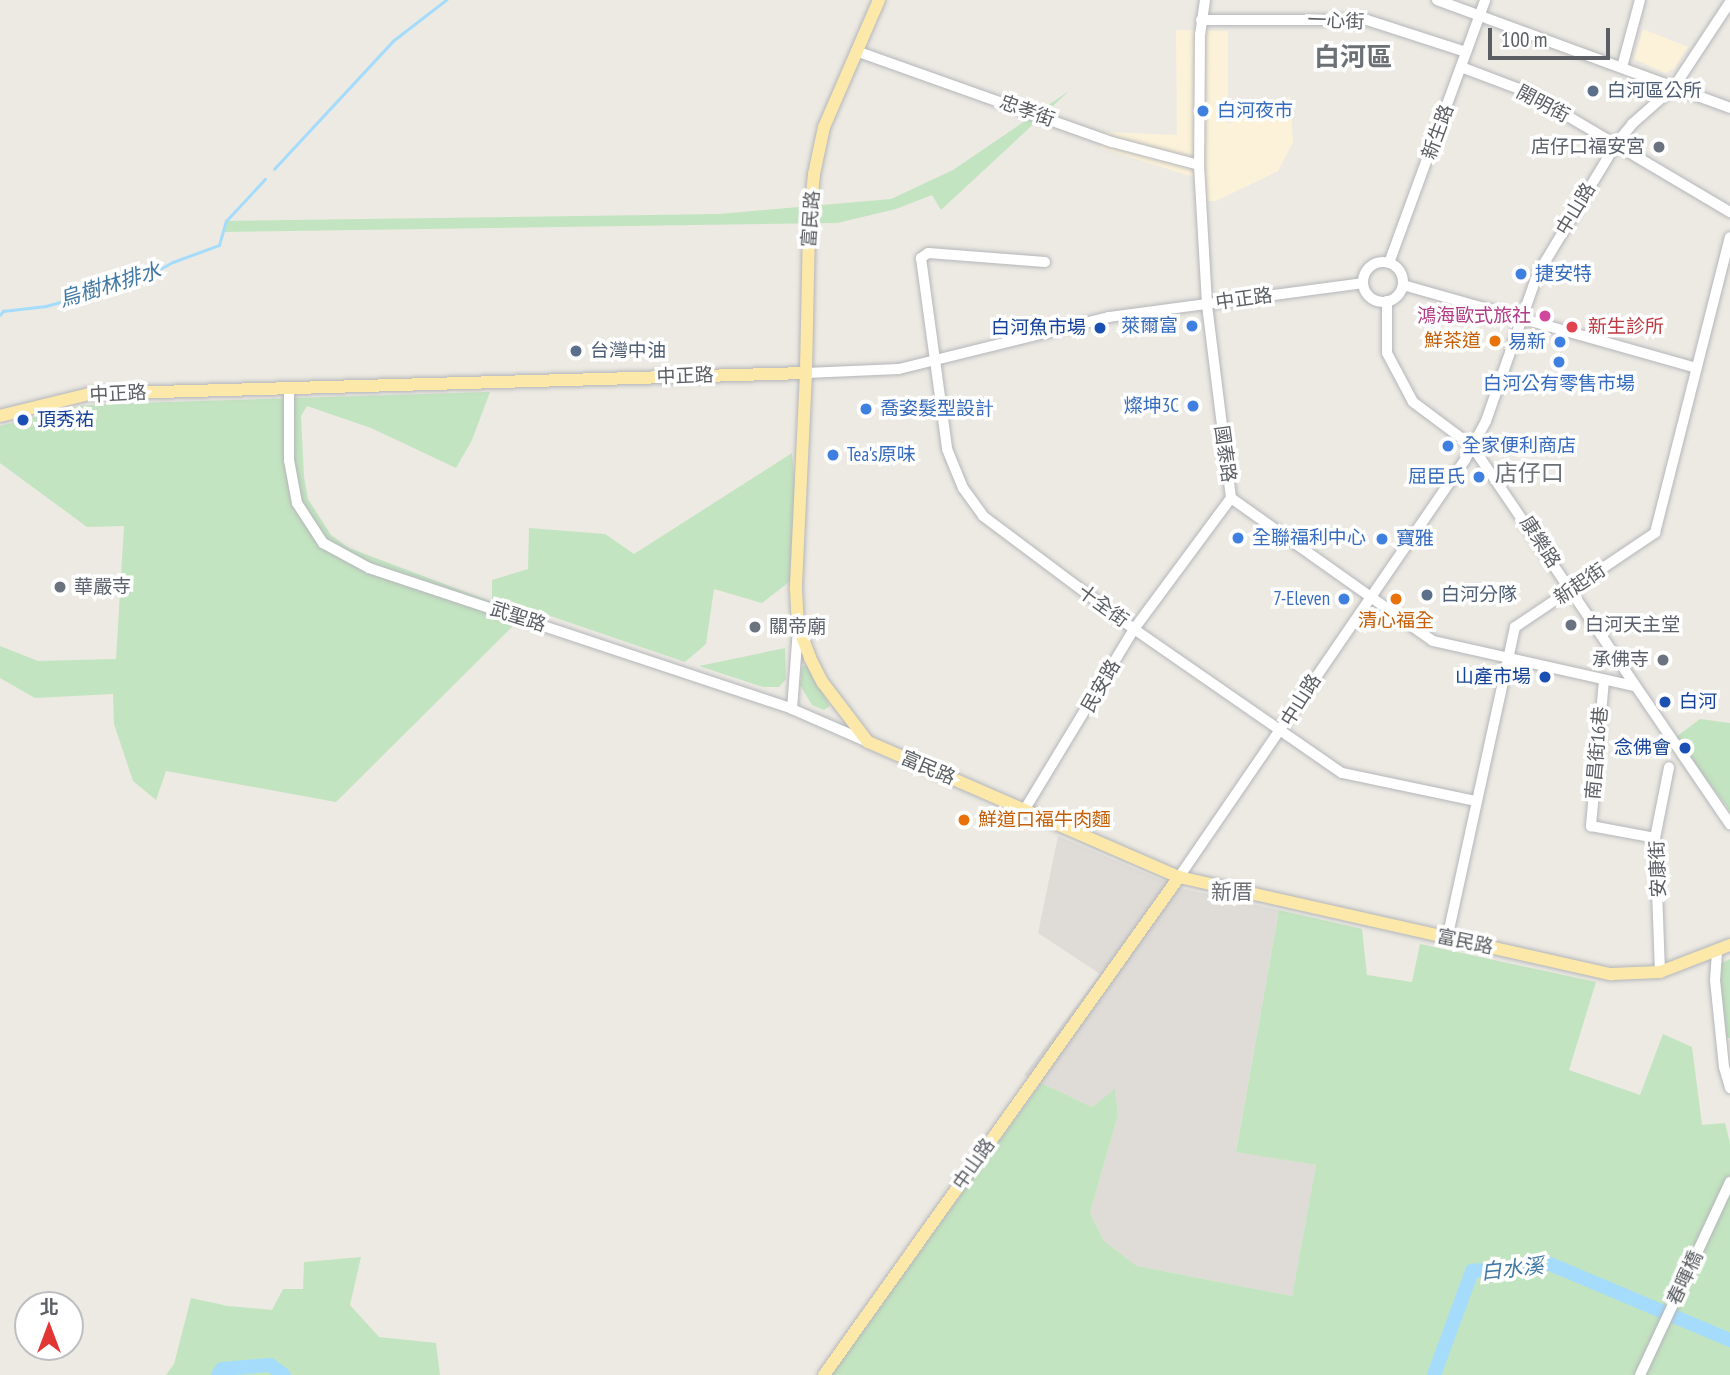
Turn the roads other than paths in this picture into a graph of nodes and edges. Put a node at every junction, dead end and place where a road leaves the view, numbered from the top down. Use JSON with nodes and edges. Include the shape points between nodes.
{"nodes":[{"id":1,"x":880,"y":0,"type":"edge"},
{"id":2,"x":1205,"y":0,"type":"edge"},
{"id":3,"x":1437,"y":0,"type":"edge"},
{"id":4,"x":1485,"y":0,"type":"edge"},
{"id":5,"x":1640,"y":0,"type":"edge"},
{"id":6,"x":1730,"y":2,"type":"edge"},
{"id":7,"x":1480,"y":15,"type":"junction"},
{"id":8,"x":1201,"y":20,"type":"junction"},
{"id":9,"x":856,"y":51,"type":"junction"},
{"id":10,"x":1466,"y":52,"type":"junction"},
{"id":11,"x":1461,"y":67,"type":"junction"},
{"id":12,"x":1622,"y":67,"type":"junction"},
{"id":13,"x":1674,"y":87,"type":"junction"},
{"id":14,"x":1730,"y":108,"type":"edge"},
{"id":15,"x":1616,"y":144,"type":"junction"},
{"id":16,"x":1199,"y":165,"type":"junction"},
{"id":17,"x":1730,"y":212,"type":"edge"},
{"id":18,"x":1730,"y":237,"type":"edge"},
{"id":19,"x":1045,"y":262,"type":"dead end"},
{"id":20,"x":1389,"y":262,"type":"junction"},
{"id":21,"x":1363,"y":283,"type":"junction"},
{"id":22,"x":1403,"y":285,"type":"junction"},
{"id":23,"x":1387,"y":301,"type":"junction"},
{"id":24,"x":1207,"y":305,"type":"junction"},
{"id":25,"x":1520,"y":319,"type":"junction"},
{"id":26,"x":935,"y":360,"type":"junction"},
{"id":27,"x":1696,"y":368,"type":"junction"},
{"id":28,"x":806,"y":373,"type":"junction"},
{"id":29,"x":289,"y":389,"type":"junction"},
{"id":30,"x":0,"y":416,"type":"edge"},
{"id":31,"x":1472,"y":446,"type":"junction"},
{"id":32,"x":1231,"y":498,"type":"junction"},
{"id":33,"x":1572,"y":590,"type":"junction"},
{"id":34,"x":1370,"y":598,"type":"junction"},
{"id":35,"x":798,"y":626,"type":"junction"},
{"id":36,"x":1134,"y":629,"type":"junction"},
{"id":37,"x":1507,"y":659,"type":"junction"},
{"id":38,"x":1604,"y":680,"type":"junction"},
{"id":39,"x":1634,"y":685,"type":"junction"},
{"id":40,"x":792,"y":709,"type":"junction"},
{"id":41,"x":1282,"y":731,"type":"junction"},
{"id":42,"x":868,"y":742,"type":"junction"},
{"id":43,"x":1669,"y":767,"type":"dead end"},
{"id":44,"x":1476,"y":801,"type":"junction"},
{"id":45,"x":1025,"y":809,"type":"junction"},
{"id":46,"x":1730,"y":824,"type":"edge"},
{"id":47,"x":1655,"y":838,"type":"junction"},
{"id":48,"x":1179,"y":877,"type":"junction"},
{"id":49,"x":1447,"y":939,"type":"junction"},
{"id":50,"x":1730,"y":945,"type":"edge"},
{"id":51,"x":1717,"y":952,"type":"junction"},
{"id":52,"x":1660,"y":972,"type":"junction"},
{"id":53,"x":1730,"y":1088,"type":"edge"},
{"id":54,"x":1730,"y":1182,"type":"edge"},
{"id":55,"x":824,"y":1375,"type":"edge"},
{"id":56,"x":1640,"y":1375,"type":"edge"}],
"edges":[{"from":1,"to":9,"type":"main road","name":"富民路"},
{"from":2,"to":8,"type":"street","name":"國泰路"},
{"from":3,"to":7,"type":"street"},
{"from":4,"to":7,"type":"street","name":"新生路"},
{"from":5,"to":12,"type":"street"},
{"from":6,"to":13,"type":"street","name":"中山路"},
{"from":7,"to":10,"type":"street","name":"新生路"},
{"from":7,"to":12,"type":"street"},
{"from":8,"to":10,"type":"street","name":"一心街","via":[[1367,20]]},
{"from":8,"to":16,"type":"street","name":"國泰路"},
{"from":9,"to":16,"type":"street","name":"忠孝街","via":[[1112,142]]},
{"from":9,"to":28,"type":"main road","name":"富民路","via":[[824,127],[814,174]]},
{"from":10,"to":11,"type":"street","name":"新生路"},
{"from":11,"to":15,"type":"street","name":"開明街","via":[[1527,92]]},
{"from":11,"to":20,"type":"street","name":"新生路"},
{"from":12,"to":13,"type":"street"},
{"from":13,"to":14,"type":"street"},
{"from":13,"to":15,"type":"street","name":"中山路"},
{"from":15,"to":17,"type":"street","name":"開明街"},
{"from":15,"to":25,"type":"street","name":"中山路","via":[[1537,275]]},
{"from":16,"to":24,"type":"street","name":"國泰路"},
{"from":18,"to":27,"type":"street","name":"新起街"},
{"from":19,"to":26,"type":"street","name":"十全街","via":[[928,253],[921,258]]},
{"from":20,"to":21,"type":"street","via":[[1372,265]]},
{"from":20,"to":22,"type":"street","via":[[1399,269]]},
{"from":21,"to":23,"type":"street","via":[[1371,297]]},
{"from":21,"to":24,"type":"street","name":"中正路"},
{"from":22,"to":23,"type":"street","via":[[1397,296]]},
{"from":22,"to":25,"type":"street"},
{"from":23,"to":31,"type":"street","name":"康樂路","via":[[1387,353],[1413,402]]},
{"from":24,"to":26,"type":"street","name":"中正路","via":[[1089,321]]},
{"from":24,"to":32,"type":"street","name":"國泰路"},
{"from":25,"to":27,"type":"street"},
{"from":25,"to":31,"type":"street","name":"中山路","via":[[1486,421]]},
{"from":26,"to":28,"type":"street","name":"中正路","via":[[899,369]]},
{"from":26,"to":36,"type":"street","name":"十全街","via":[[947,449],[970,499],[983,516]]},
{"from":27,"to":33,"type":"street","name":"新起街","via":[[1655,533]]},
{"from":28,"to":29,"type":"main road","name":"中正路"},
{"from":28,"to":35,"type":"main road","name":"富民路"},
{"from":29,"to":30,"type":"main road","name":"中正路","via":[[89,394]]},
{"from":29,"to":40,"type":"street","name":"武聖路","via":[[289,460],[297,503],[323,544],[369,568]]},
{"from":31,"to":33,"type":"street","name":"康樂路"},
{"from":31,"to":34,"type":"street","name":"中山路"},
{"from":32,"to":34,"type":"street","name":"國泰路"},
{"from":32,"to":36,"type":"street","name":"民安路"},
{"from":33,"to":37,"type":"street","name":"新起街","via":[[1515,627]]},
{"from":33,"to":39,"type":"street","name":"康樂路"},
{"from":34,"to":37,"type":"street","name":"國泰路","via":[[1433,641]]},
{"from":34,"to":41,"type":"street","name":"中山路"},
{"from":35,"to":40,"type":"street"},
{"from":35,"to":42,"type":"main road","name":"富民路","via":[[823,683]]},
{"from":36,"to":41,"type":"street","name":"十全街"},
{"from":36,"to":45,"type":"street","name":"民安路"},
{"from":37,"to":38,"type":"street","name":"國泰路"},
{"from":37,"to":44,"type":"street","name":"新起街"},
{"from":38,"to":39,"type":"street","name":"國泰路"},
{"from":38,"to":47,"type":"street","name":"南昌街16巷","via":[[1591,826]]},
{"from":39,"to":46,"type":"street","name":"康樂路"},
{"from":40,"to":42,"type":"street","name":"武聖路"},
{"from":41,"to":44,"type":"street","name":"十全街","via":[[1342,773]]},
{"from":41,"to":48,"type":"street","name":"中山路"},
{"from":42,"to":45,"type":"main road","name":"富民路"},
{"from":43,"to":47,"type":"street","name":"安康街"},
{"from":44,"to":49,"type":"street","name":"新起街"},
{"from":45,"to":48,"type":"main road","name":"富民路"},
{"from":47,"to":52,"type":"street","name":"安康街"},
{"from":48,"to":49,"type":"main road","name":"富民路"},
{"from":48,"to":55,"type":"main road","name":"中山路"},
{"from":49,"to":52,"type":"main road","name":"富民路","via":[[1611,974]]},
{"from":50,"to":51,"type":"main road","name":"富民路"},
{"from":51,"to":52,"type":"main road","name":"富民路"},
{"from":51,"to":53,"type":"street","via":[[1715,980]]},
{"from":54,"to":56,"type":"street","name":"春暉橋"}]}
